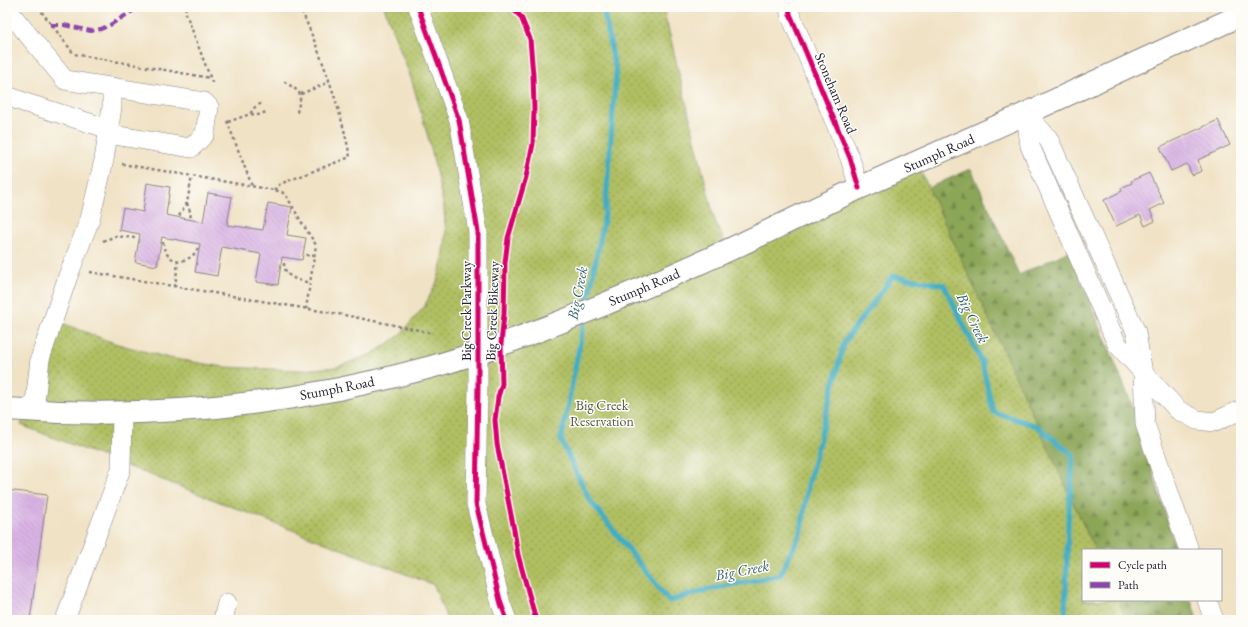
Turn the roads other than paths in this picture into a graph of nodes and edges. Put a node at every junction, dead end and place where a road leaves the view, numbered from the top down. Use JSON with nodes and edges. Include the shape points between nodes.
{"nodes":[{"id":1,"x":418,"y":7,"type":"edge"},
{"id":2,"x":789,"y":7,"type":"edge"},
{"id":3,"x":7,"y":9,"type":"edge"},
{"id":4,"x":1241,"y":15,"type":"edge"},
{"id":5,"x":112,"y":87,"type":"junction"},
{"id":6,"x":7,"y":96,"type":"edge"},
{"id":7,"x":1026,"y":114,"type":"junction"},
{"id":8,"x":109,"y":132,"type":"junction"},
{"id":9,"x":859,"y":188,"type":"junction"},
{"id":10,"x":478,"y":352,"type":"junction"},
{"id":11,"x":1144,"y":373,"type":"junction"},
{"id":12,"x":7,"y":409,"type":"edge"},
{"id":13,"x":1241,"y":410,"type":"edge"},
{"id":14,"x":34,"y":411,"type":"junction"},
{"id":15,"x":122,"y":413,"type":"junction"},
{"id":16,"x":1189,"y":549,"type":"edge"},
{"id":17,"x":1207,"y":601,"type":"edge"},
{"id":18,"x":65,"y":620,"type":"edge"},
{"id":19,"x":507,"y":620,"type":"edge"},
{"id":20,"x":1214,"y":620,"type":"edge"}],
"edges":[{"from":1,"to":10,"type":"street","name":"Big Creek Parkway","via":[[459,120],[462,135],[478,232]]},
{"from":2,"to":9,"type":"street","name":"Stoneham Road","via":[[850,158]]},
{"from":3,"to":5,"type":"street","via":[[65,80]]},
{"from":4,"to":7,"type":"main road","name":"Stumph Road"},
{"from":5,"to":8,"type":"street"},
{"from":5,"to":8,"type":"street","via":[[204,102],[209,107],[205,134],[191,148]]},
{"from":6,"to":8,"type":"street"},
{"from":7,"to":9,"type":"main road","name":"Stumph Road"},
{"from":7,"to":11,"type":"street","via":[[1048,138],[1136,332]]},
{"from":8,"to":14,"type":"street","via":[[90,220],[40,360]]},
{"from":9,"to":10,"type":"main road","name":"Stumph Road","via":[[617,299]]},
{"from":10,"to":15,"type":"main road","name":"Stumph Road","via":[[386,379],[287,398],[233,406]]},
{"from":10,"to":19,"type":"street","name":"Big Creek Parkway","via":[[476,504]]},
{"from":11,"to":13,"type":"street","via":[[1178,410],[1197,420],[1214,422]]},
{"from":11,"to":16,"type":"street","via":[[1145,424]]},
{"from":12,"to":14,"type":"main road","name":"Stumph Road"},
{"from":14,"to":15,"type":"main road","name":"Stumph Road"},
{"from":15,"to":18,"type":"street","via":[[121,469]]},
{"from":17,"to":20,"type":"street"}]}
